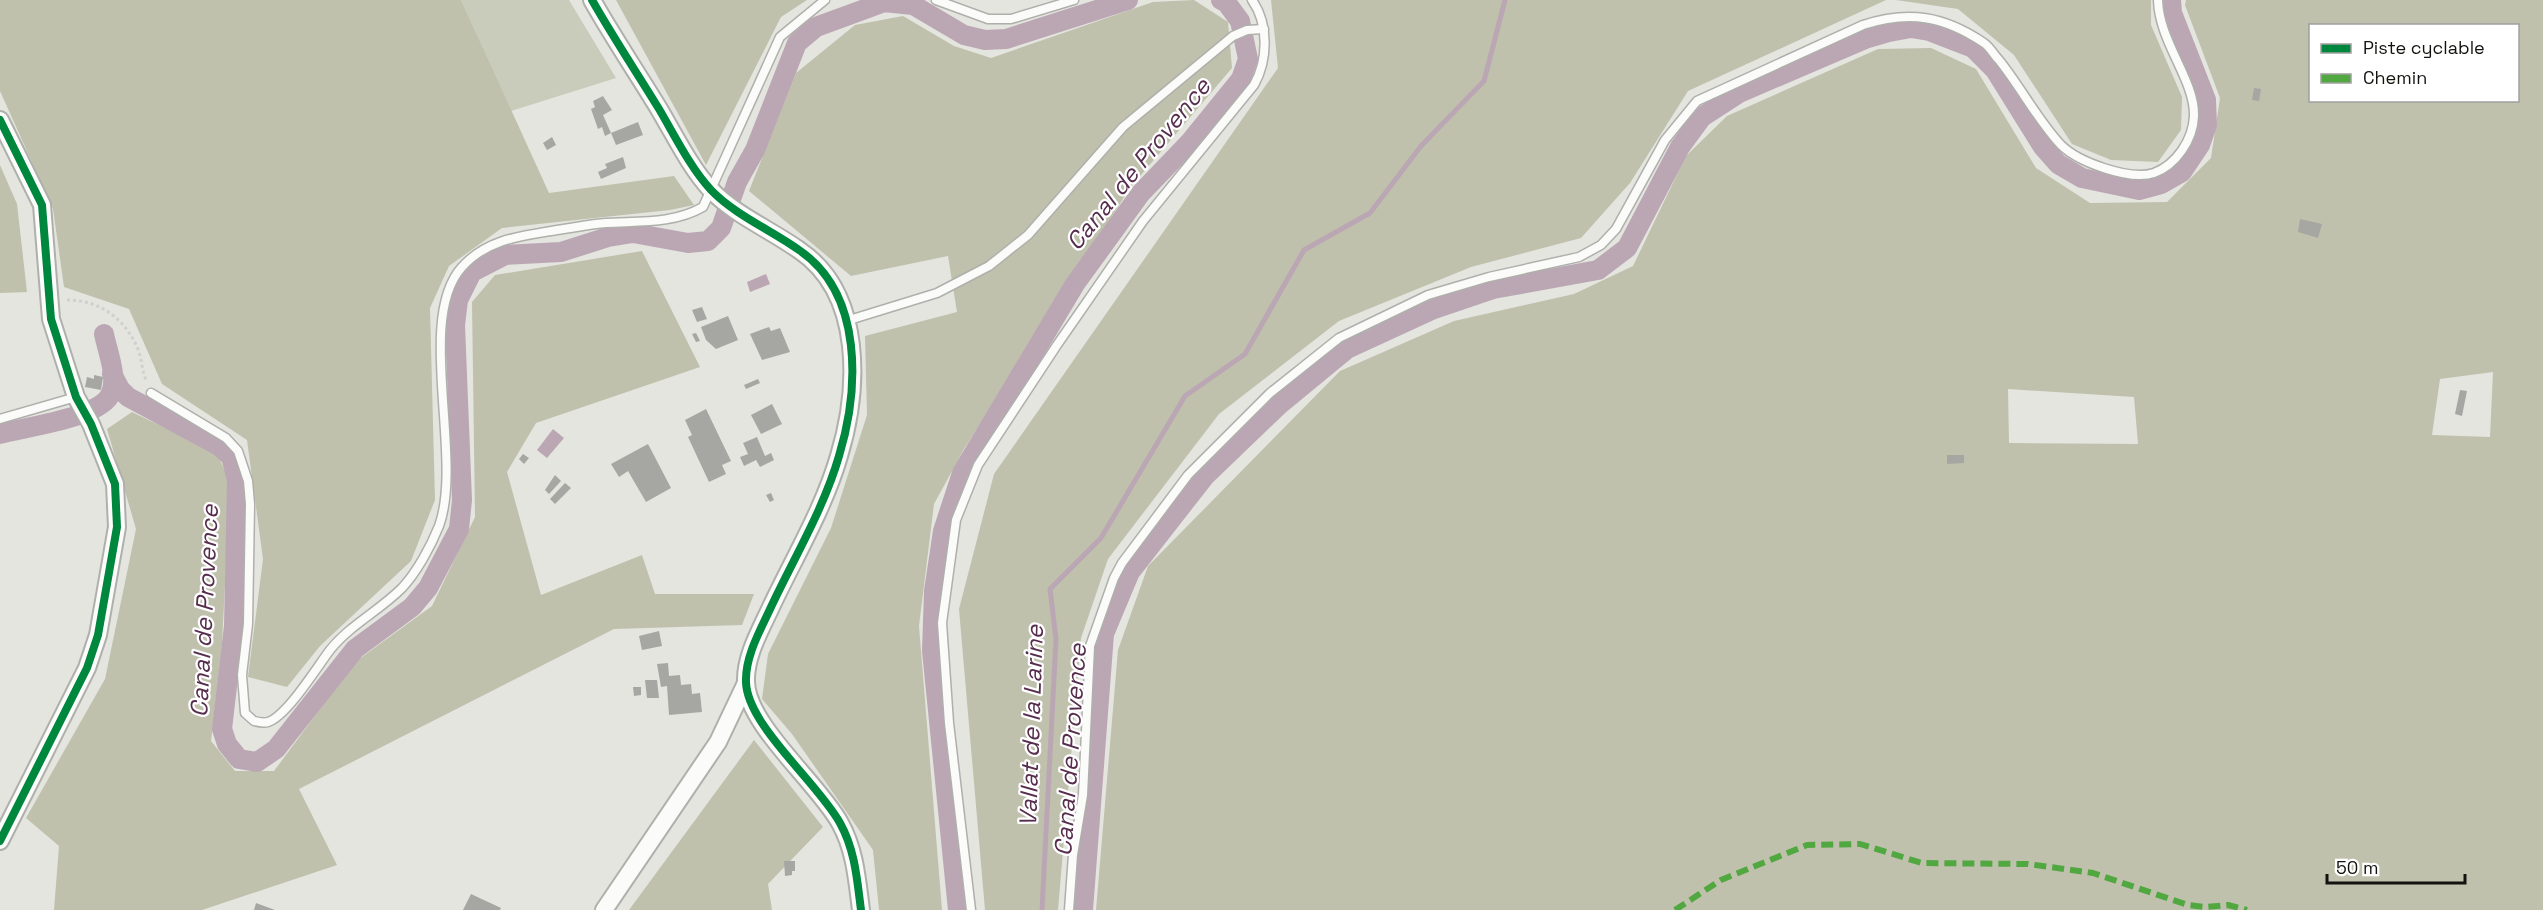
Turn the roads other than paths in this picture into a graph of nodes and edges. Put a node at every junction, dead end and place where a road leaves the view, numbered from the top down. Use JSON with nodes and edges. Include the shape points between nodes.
{"nodes":[{"id":1,"x":592,"y":0,"type":"edge"},
{"id":2,"x":825,"y":0,"type":"edge"},
{"id":3,"x":936,"y":0,"type":"edge"},
{"id":4,"x":1074,"y":0,"type":"edge"},
{"id":5,"x":1252,"y":0,"type":"edge"},
{"id":6,"x":2158,"y":0,"type":"edge"},
{"id":7,"x":1264,"y":29,"type":"junction"},
{"id":8,"x":0,"y":120,"type":"edge"},
{"id":9,"x":711,"y":190,"type":"junction"},
{"id":10,"x":846,"y":321,"type":"junction"},
{"id":11,"x":151,"y":393,"type":"road end"},
{"id":12,"x":79,"y":401,"type":"junction"},
{"id":13,"x":0,"y":419,"type":"edge"},
{"id":14,"x":746,"y":682,"type":"junction"},
{"id":15,"x":0,"y":842,"type":"edge"},
{"id":16,"x":604,"y":910,"type":"edge"},
{"id":17,"x":861,"y":910,"type":"edge"},
{"id":18,"x":971,"y":910,"type":"edge"},
{"id":19,"x":1069,"y":910,"type":"edge"}],
"edges":[{"from":1,"to":9,"type":"street"},
{"from":2,"to":9,"type":"lane","via":[[780,37]]},
{"from":3,"to":4,"type":"lane","via":[[988,19],[1011,19]]},
{"from":5,"to":7,"type":"lane"},
{"from":6,"to":19,"type":"lane","via":[[2159,16],[2193,100],[2194,118],[2179,156],[2154,173],[2137,176],[2075,158],[2060,144],[1985,44],[1939,20],[1892,16],[1863,25],[1697,101],[1665,140],[1616,229],[1601,245],[1579,257],[1428,295],[1339,338],[1270,393],[1188,475],[1114,578],[1090,646],[1083,795]]},
{"from":7,"to":10,"type":"lane","via":[[1233,36],[1123,126],[1028,235],[989,266],[937,293]]},
{"from":7,"to":18,"type":"lane","via":[[1263,60],[1254,85],[1143,221],[1057,345],[978,465],[956,520],[942,623],[949,723]]},
{"from":8,"to":12,"type":"street","via":[[42,205],[51,319]]},
{"from":9,"to":10,"type":"street","via":[[817,263],[835,289]]},
{"from":9,"to":11,"type":"lane","via":[[703,207],[688,216],[602,223],[504,239],[479,250],[460,269],[446,296],[441,326],[447,492],[439,525],[402,587],[341,636],[286,708],[268,722],[254,722],[245,714],[242,675],[248,624],[250,504],[248,481],[238,451],[226,438]]},
{"from":10,"to":14,"type":"street","via":[[853,391],[848,427],[837,464],[759,634],[749,659]]},
{"from":12,"to":13,"type":"lane"},
{"from":12,"to":15,"type":"street","via":[[115,484],[117,527],[98,635],[87,668]]},
{"from":14,"to":16,"type":"street","via":[[718,742]]},
{"from":14,"to":17,"type":"street","via":[[751,704],[764,725],[839,822],[853,852]]}]}
